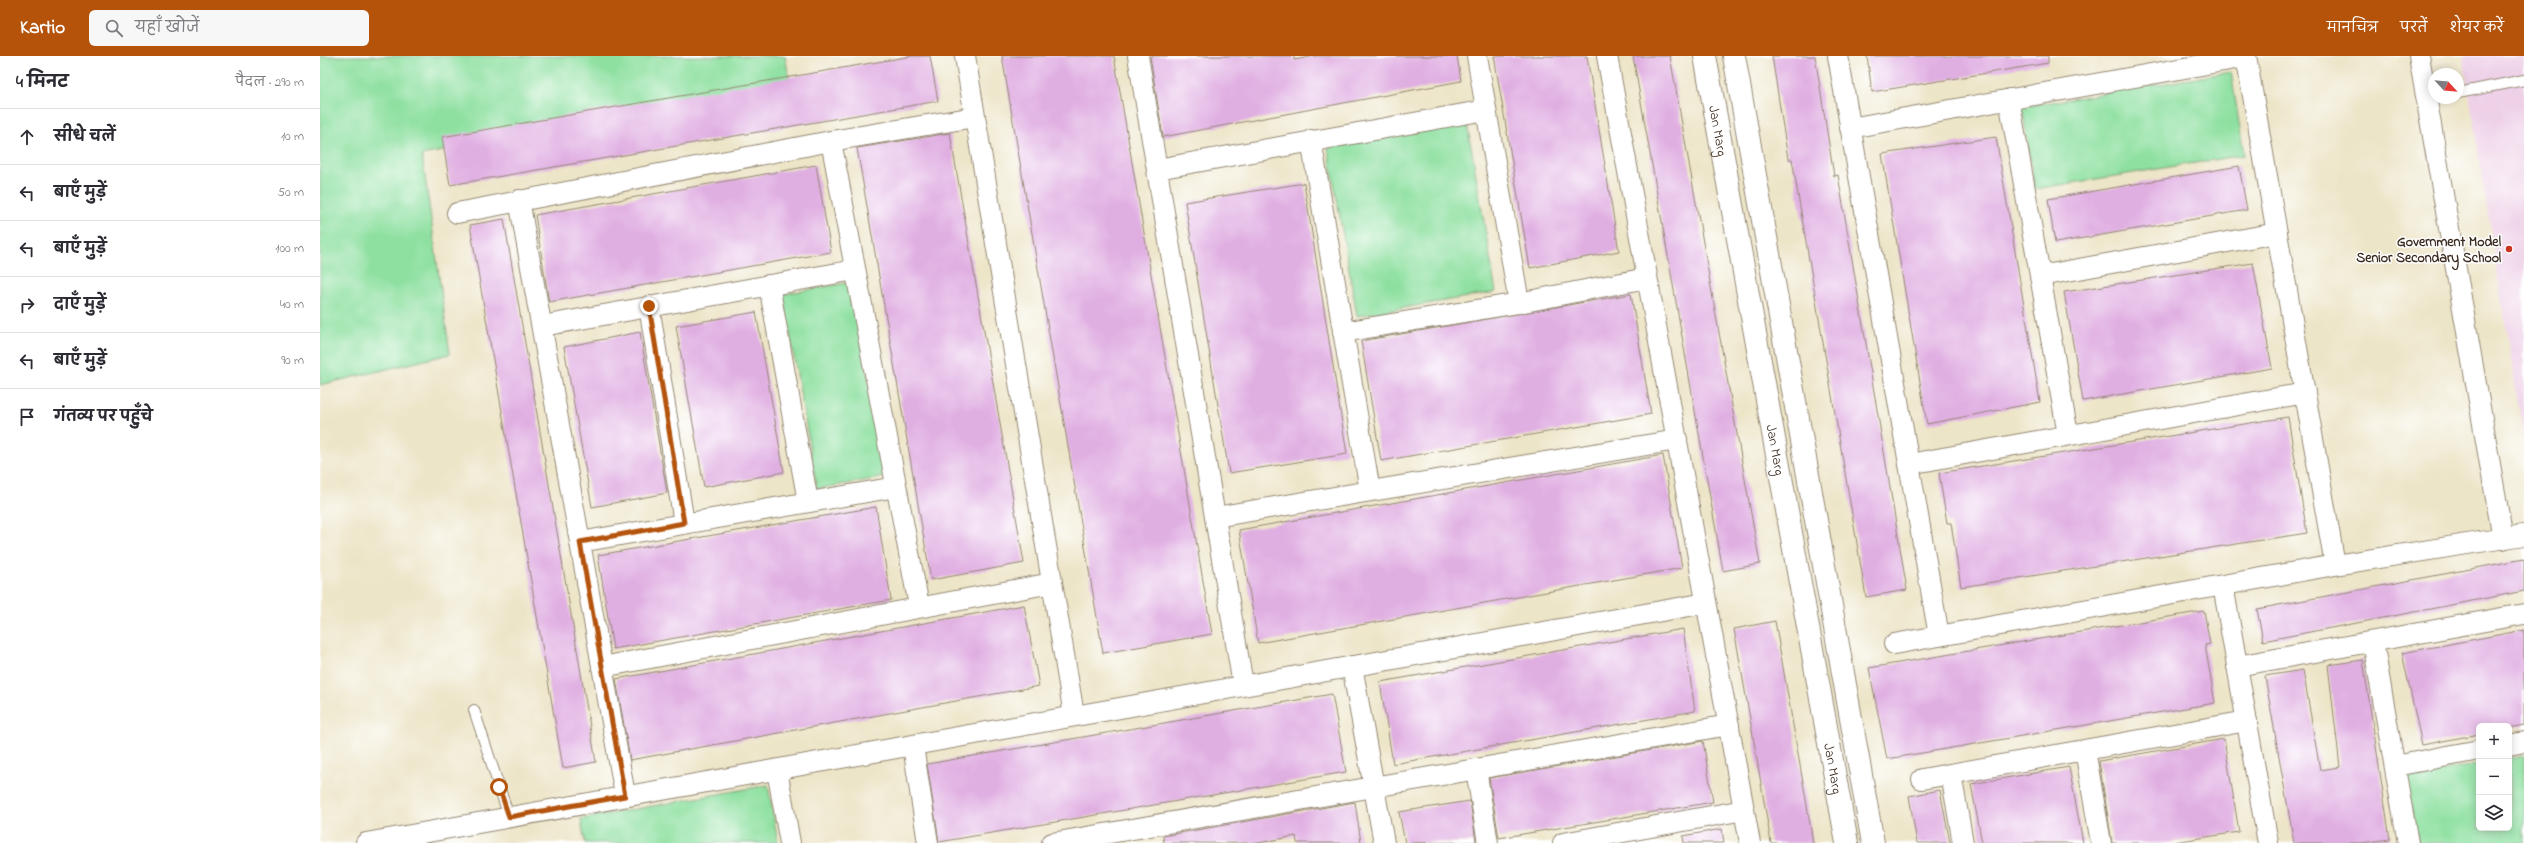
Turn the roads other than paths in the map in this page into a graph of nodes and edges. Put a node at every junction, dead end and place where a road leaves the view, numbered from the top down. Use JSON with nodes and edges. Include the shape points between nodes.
{"nodes":[{"id":1,"x":965,"y":56,"type":"edge"},
{"id":2,"x":1138,"y":56,"type":"edge"},
{"id":3,"x":1477,"y":56,"type":"edge"},
{"id":4,"x":1607,"y":56,"type":"edge"},
{"id":5,"x":1705,"y":56,"type":"edge"},
{"id":6,"x":1734,"y":56,"type":"edge"},
{"id":7,"x":1838,"y":56,"type":"edge"},
{"id":8,"x":2246,"y":56,"type":"edge"},
{"id":9,"x":2419,"y":56,"type":"edge"},
{"id":10,"x":2524,"y":80,"type":"edge"},
{"id":11,"x":2428,"y":86,"type":"edge"},
{"id":12,"x":2464,"y":92,"type":"edge"},
{"id":13,"x":2010,"y":99,"type":"junction"},
{"id":14,"x":2433,"y":104,"type":"edge"},
{"id":15,"x":1486,"y":110,"type":"junction"},
{"id":16,"x":975,"y":117,"type":"junction"},
{"id":17,"x":1850,"y":128,"type":"junction"},
{"id":18,"x":1311,"y":140,"type":"junction"},
{"id":19,"x":831,"y":141,"type":"junction"},
{"id":20,"x":1157,"y":169,"type":"junction"},
{"id":21,"x":519,"y":200,"type":"junction"},
{"id":22,"x":456,"y":213,"type":"dead end"},
{"id":23,"x":2277,"y":234,"type":"junction"},
{"id":24,"x":855,"y":270,"type":"junction"},
{"id":25,"x":2040,"y":276,"type":"junction"},
{"id":26,"x":1647,"y":278,"type":"junction"},
{"id":27,"x":769,"y":285,"type":"junction"},
{"id":28,"x":1519,"y":303,"type":"junction"},
{"id":29,"x":649,"y":306,"type":"junction"},
{"id":30,"x":542,"y":326,"type":"junction"},
{"id":31,"x":1343,"y":332,"type":"junction"},
{"id":32,"x":2305,"y":393,"type":"junction"},
{"id":33,"x":2068,"y":436,"type":"junction"},
{"id":34,"x":1677,"y":440,"type":"junction"},
{"id":35,"x":1909,"y":464,"type":"junction"},
{"id":36,"x":896,"y":487,"type":"junction"},
{"id":37,"x":1370,"y":491,"type":"junction"},
{"id":38,"x":808,"y":502,"type":"junction"},
{"id":39,"x":1215,"y":517,"type":"junction"},
{"id":40,"x":684,"y":523,"type":"junction"},
{"id":41,"x":2524,"y":535,"type":"edge"},
{"id":42,"x":2503,"y":539,"type":"junction"},
{"id":43,"x":580,"y":542,"type":"junction"},
{"id":44,"x":2335,"y":565,"type":"junction"},
{"id":45,"x":1052,"y":583,"type":"junction"},
{"id":46,"x":2223,"y":585,"type":"junction"},
{"id":47,"x":1706,"y":603,"type":"junction"},
{"id":48,"x":919,"y":606,"type":"junction"},
{"id":49,"x":2524,"y":614,"type":"edge"},
{"id":50,"x":1939,"y":636,"type":"junction"},
{"id":51,"x":2373,"y":642,"type":"junction"},
{"id":52,"x":1894,"y":644,"type":"dead end"},
{"id":53,"x":1352,"y":666,"type":"junction"},
{"id":54,"x":2237,"y":666,"type":"junction"},
{"id":55,"x":602,"y":667,"type":"junction"},
{"id":56,"x":1243,"y":685,"type":"junction"},
{"id":57,"x":474,"y":710,"type":"dead end"},
{"id":58,"x":1074,"y":715,"type":"junction"},
{"id":59,"x":2247,"y":721,"type":"junction"},
{"id":60,"x":1729,"y":726,"type":"junction"},
{"id":61,"x":2524,"y":742,"type":"edge"},
{"id":62,"x":2512,"y":744,"type":"edge"},
{"id":63,"x":913,"y":746,"type":"junction"},
{"id":64,"x":2085,"y":750,"type":"junction"},
{"id":65,"x":2476,"y":751,"type":"edge"},
{"id":66,"x":2395,"y":766,"type":"junction"},
{"id":67,"x":1476,"y":769,"type":"junction"},
{"id":68,"x":778,"y":770,"type":"junction"},
{"id":69,"x":1950,"y":774,"type":"junction"},
{"id":70,"x":1922,"y":780,"type":"dead end"},
{"id":71,"x":1374,"y":788,"type":"junction"},
{"id":72,"x":625,"y":796,"type":"junction"},
{"id":73,"x":1744,"y":810,"type":"junction"},
{"id":74,"x":509,"y":817,"type":"junction"},
{"id":75,"x":1103,"y":839,"type":"edge"},
{"id":76,"x":366,"y":843,"type":"edge"},
{"id":77,"x":790,"y":843,"type":"edge"},
{"id":78,"x":928,"y":843,"type":"edge"},
{"id":79,"x":1052,"y":843,"type":"edge"},
{"id":80,"x":1384,"y":843,"type":"edge"},
{"id":81,"x":1488,"y":843,"type":"edge"},
{"id":82,"x":1563,"y":843,"type":"edge"},
{"id":83,"x":1750,"y":843,"type":"edge"},
{"id":84,"x":1846,"y":843,"type":"edge"},
{"id":85,"x":1873,"y":843,"type":"edge"},
{"id":86,"x":1963,"y":843,"type":"edge"},
{"id":87,"x":2101,"y":843,"type":"edge"},
{"id":88,"x":2267,"y":843,"type":"edge"},
{"id":89,"x":2408,"y":843,"type":"edge"}],
"edges":[{"from":1,"to":16,"type":"street"},
{"from":2,"to":20,"type":"street"},
{"from":3,"to":15,"type":"street"},
{"from":4,"to":26,"type":"street"},
{"from":5,"to":84,"type":"main road","name":"Jan Marg"},
{"from":6,"to":85,"type":"main road"},
{"from":7,"to":17,"type":"street"},
{"from":8,"to":13,"type":"street"},
{"from":8,"to":23,"type":"street"},
{"from":9,"to":11,"type":"street"},
{"from":10,"to":12,"type":"lane"},
{"from":13,"to":17,"type":"street"},
{"from":13,"to":25,"type":"street"},
{"from":14,"to":42,"type":"street"},
{"from":15,"to":18,"type":"street"},
{"from":15,"to":28,"type":"street"},
{"from":16,"to":19,"type":"street"},
{"from":16,"to":45,"type":"street"},
{"from":17,"to":35,"type":"street"},
{"from":18,"to":20,"type":"street"},
{"from":18,"to":31,"type":"street"},
{"from":19,"to":21,"type":"street"},
{"from":19,"to":24,"type":"street"},
{"from":20,"to":39,"type":"street"},
{"from":21,"to":22,"type":"street"},
{"from":21,"to":30,"type":"street"},
{"from":23,"to":25,"type":"street"},
{"from":23,"to":32,"type":"street"},
{"from":24,"to":27,"type":"street"},
{"from":24,"to":36,"type":"street"},
{"from":25,"to":33,"type":"street"},
{"from":26,"to":28,"type":"street"},
{"from":26,"to":34,"type":"street"},
{"from":27,"to":29,"type":"street"},
{"from":27,"to":38,"type":"street"},
{"from":28,"to":31,"type":"street"},
{"from":29,"to":30,"type":"street"},
{"from":29,"to":40,"type":"street"},
{"from":30,"to":43,"type":"street"},
{"from":31,"to":37,"type":"street"},
{"from":32,"to":33,"type":"street"},
{"from":32,"to":44,"type":"street"},
{"from":33,"to":35,"type":"street"},
{"from":34,"to":37,"type":"street"},
{"from":34,"to":47,"type":"street"},
{"from":35,"to":50,"type":"street"},
{"from":36,"to":38,"type":"street"},
{"from":36,"to":48,"type":"street"},
{"from":37,"to":39,"type":"street"},
{"from":38,"to":40,"type":"street"},
{"from":39,"to":56,"type":"street"},
{"from":40,"to":43,"type":"street"},
{"from":41,"to":42,"type":"street"},
{"from":42,"to":44,"type":"street"},
{"from":43,"to":55,"type":"street"},
{"from":44,"to":46,"type":"street"},
{"from":45,"to":48,"type":"street"},
{"from":45,"to":58,"type":"street"},
{"from":46,"to":50,"type":"street"},
{"from":46,"to":54,"type":"street"},
{"from":47,"to":53,"type":"street"},
{"from":47,"to":60,"type":"street"},
{"from":48,"to":55,"type":"street"},
{"from":49,"to":51,"type":"street"},
{"from":50,"to":52,"type":"street"},
{"from":51,"to":54,"type":"street"},
{"from":51,"to":66,"type":"street"},
{"from":53,"to":56,"type":"street"},
{"from":53,"to":71,"type":"street"},
{"from":54,"to":59,"type":"street"},
{"from":55,"to":72,"type":"street"},
{"from":56,"to":58,"type":"street"},
{"from":57,"to":74,"type":"lane"},
{"from":58,"to":63,"type":"street"},
{"from":59,"to":64,"type":"street"},
{"from":59,"to":88,"type":"street"},
{"from":60,"to":67,"type":"street"},
{"from":60,"to":73,"type":"street"},
{"from":61,"to":62,"type":"street"},
{"from":63,"to":68,"type":"street"},
{"from":63,"to":78,"type":"street"},
{"from":64,"to":69,"type":"street"},
{"from":64,"to":87,"type":"street"},
{"from":65,"to":66,"type":"street"},
{"from":66,"to":89,"type":"street"},
{"from":67,"to":71,"type":"street"},
{"from":67,"to":81,"type":"street"},
{"from":68,"to":72,"type":"street"},
{"from":68,"to":77,"type":"street"},
{"from":69,"to":70,"type":"street"},
{"from":69,"to":86,"type":"street"},
{"from":71,"to":75,"type":"street"},
{"from":71,"to":80,"type":"street"},
{"from":72,"to":74,"type":"street"},
{"from":73,"to":82,"type":"street"},
{"from":73,"to":83,"type":"street"},
{"from":74,"to":76,"type":"street"},
{"from":75,"to":79,"type":"street"}]}
